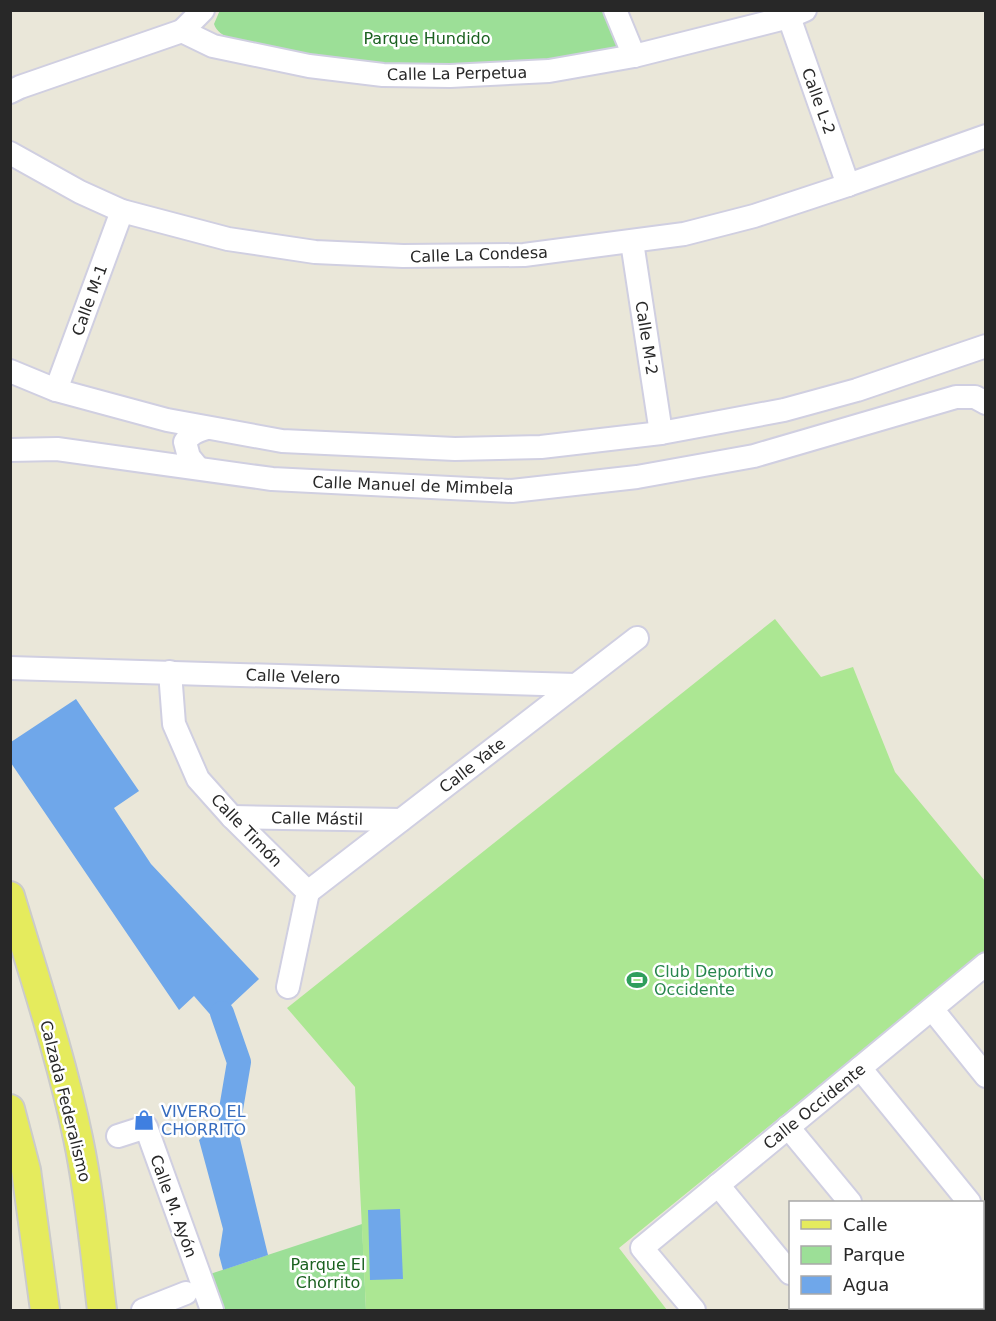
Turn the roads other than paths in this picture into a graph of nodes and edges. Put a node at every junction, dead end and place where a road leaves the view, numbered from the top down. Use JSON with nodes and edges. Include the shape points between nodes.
{"nodes":[{"id":1,"x":203,"y":10,"type":"edge"},
{"id":2,"x":615,"y":10,"type":"edge"},
{"id":3,"x":797,"y":14,"type":"edge"},
{"id":4,"x":182,"y":31,"type":"junction"},
{"id":5,"x":634,"y":56,"type":"junction"},
{"id":6,"x":10,"y":92,"type":"edge"},
{"id":7,"x":986,"y":136,"type":"edge"},
{"id":8,"x":10,"y":153,"type":"edge"},
{"id":9,"x":848,"y":185,"type":"junction"},
{"id":10,"x":122,"y":211,"type":"junction"},
{"id":11,"x":632,"y":242,"type":"junction"},
{"id":12,"x":986,"y":346,"type":"edge"},
{"id":13,"x":10,"y":371,"type":"edge"},
{"id":14,"x":56,"y":390,"type":"junction"},
{"id":15,"x":986,"y":403,"type":"edge"},
{"id":16,"x":167,"y":420,"type":"junction"},
{"id":17,"x":207,"y":428,"type":"junction"},
{"id":18,"x":661,"y":433,"type":"junction"},
{"id":19,"x":10,"y":450,"type":"edge"},
{"id":20,"x":150,"y":461,"type":"junction"},
{"id":21,"x":198,"y":468,"type":"junction"},
{"id":22,"x":637,"y":638,"type":"dead end"},
{"id":23,"x":10,"y":668,"type":"edge"},
{"id":24,"x":170,"y":672,"type":"junction"},
{"id":25,"x":576,"y":685,"type":"junction"},
{"id":26,"x":232,"y":817,"type":"junction"},
{"id":27,"x":401,"y":820,"type":"junction"},
{"id":28,"x":308,"y":892,"type":"junction"},
{"id":29,"x":10,"y":896,"type":"edge"},
{"id":30,"x":986,"y":964,"type":"edge"},
{"id":31,"x":288,"y":987,"type":"dead end"},
{"id":32,"x":932,"y":1009,"type":"junction"},
{"id":33,"x":860,"y":1068,"type":"junction"},
{"id":34,"x":986,"y":1076,"type":"edge"},
{"id":35,"x":10,"y":1109,"type":"edge"},
{"id":36,"x":788,"y":1127,"type":"junction"},
{"id":37,"x":118,"y":1136,"type":"dead end"},
{"id":38,"x":18,"y":1172,"type":"edge"},
{"id":39,"x":718,"y":1185,"type":"junction"},
{"id":40,"x":848,"y":1201,"type":"edge"},
{"id":41,"x":967,"y":1201,"type":"edge"},
{"id":42,"x":789,"y":1272,"type":"edge"},
{"id":43,"x":186,"y":1293,"type":"dead end"},
{"id":44,"x":45,"y":1311,"type":"edge"},
{"id":45,"x":102,"y":1311,"type":"edge"},
{"id":46,"x":143,"y":1311,"type":"edge"},
{"id":47,"x":212,"y":1311,"type":"edge"},
{"id":48,"x":694,"y":1311,"type":"edge"}],
"edges":[{"from":1,"to":4,"type":"street"},
{"from":2,"to":5,"type":"street"},
{"from":3,"to":5,"type":"street","name":"Calle La Perpetua"},
{"from":3,"to":9,"type":"street","name":"Calle L-2"},
{"from":4,"to":5,"type":"street","name":"Calle La Perpetua","via":[[213,45],[256,55],[383,75],[549,71]]},
{"from":4,"to":6,"type":"street"},
{"from":7,"to":9,"type":"street","name":"Calle La Condesa"},
{"from":8,"to":10,"type":"street","name":"Calle La Condesa"},
{"from":9,"to":11,"type":"street","name":"Calle La Condesa","via":[[744,219]]},
{"from":10,"to":11,"type":"street","name":"Calle La Condesa","via":[[228,238],[315,252],[524,255]]},
{"from":10,"to":14,"type":"street","name":"Calle M-1"},
{"from":11,"to":18,"type":"street","name":"Calle M-2"},
{"from":12,"to":18,"type":"street","via":[[784,410]]},
{"from":13,"to":14,"type":"street"},
{"from":14,"to":16,"type":"street"},
{"from":15,"to":21,"type":"street","name":"Calle Manuel de Mimbela","via":[[975,397],[956,397],[754,456],[637,477],[512,491],[272,479]]},
{"from":16,"to":17,"type":"street"},
{"from":16,"to":20,"type":"street","via":[[175,443],[163,456]]},
{"from":17,"to":18,"type":"street","via":[[282,441],[455,449],[541,447]]},
{"from":17,"to":21,"type":"street","via":[[195,432],[185,442],[189,457]]},
{"from":19,"to":20,"type":"street","name":"Calle Manuel de Mimbela","via":[[57,450]]},
{"from":20,"to":21,"type":"street","name":"Calle Manuel de Mimbela"},
{"from":22,"to":25,"type":"street","name":"Calle Yate"},
{"from":23,"to":24,"type":"street","name":"Calle Velero"},
{"from":24,"to":25,"type":"street","name":"Calle Velero"},
{"from":24,"to":26,"type":"street","name":"Calle Timón","via":[[174,724],[198,779]]},
{"from":25,"to":27,"type":"street","name":"Calle Yate"},
{"from":26,"to":27,"type":"street","name":"Calle Mástil"},
{"from":26,"to":28,"type":"street","name":"Calle Timón"},
{"from":27,"to":28,"type":"street","name":"Calle Yate"},
{"from":28,"to":31,"type":"street"},
{"from":29,"to":45,"type":"main road","name":"Calzada Federalismo","via":[[78,1136],[88,1186]]},
{"from":30,"to":32,"type":"street","name":"Calle Occidente"},
{"from":32,"to":33,"type":"street","name":"Calle Occidente"},
{"from":32,"to":34,"type":"street"},
{"from":33,"to":36,"type":"street","name":"Calle Occidente"},
{"from":33,"to":41,"type":"street"},
{"from":35,"to":38,"type":"main road"},
{"from":36,"to":39,"type":"street","name":"Calle Occidente"},
{"from":36,"to":40,"type":"street"},
{"from":37,"to":47,"type":"street","name":"Calle M. Ayón","via":[[146,1127]]},
{"from":38,"to":44,"type":"main road"},
{"from":39,"to":42,"type":"street"},
{"from":39,"to":48,"type":"street","name":"Calle Occidente","via":[[642,1248]]},
{"from":43,"to":46,"type":"street"}]}
